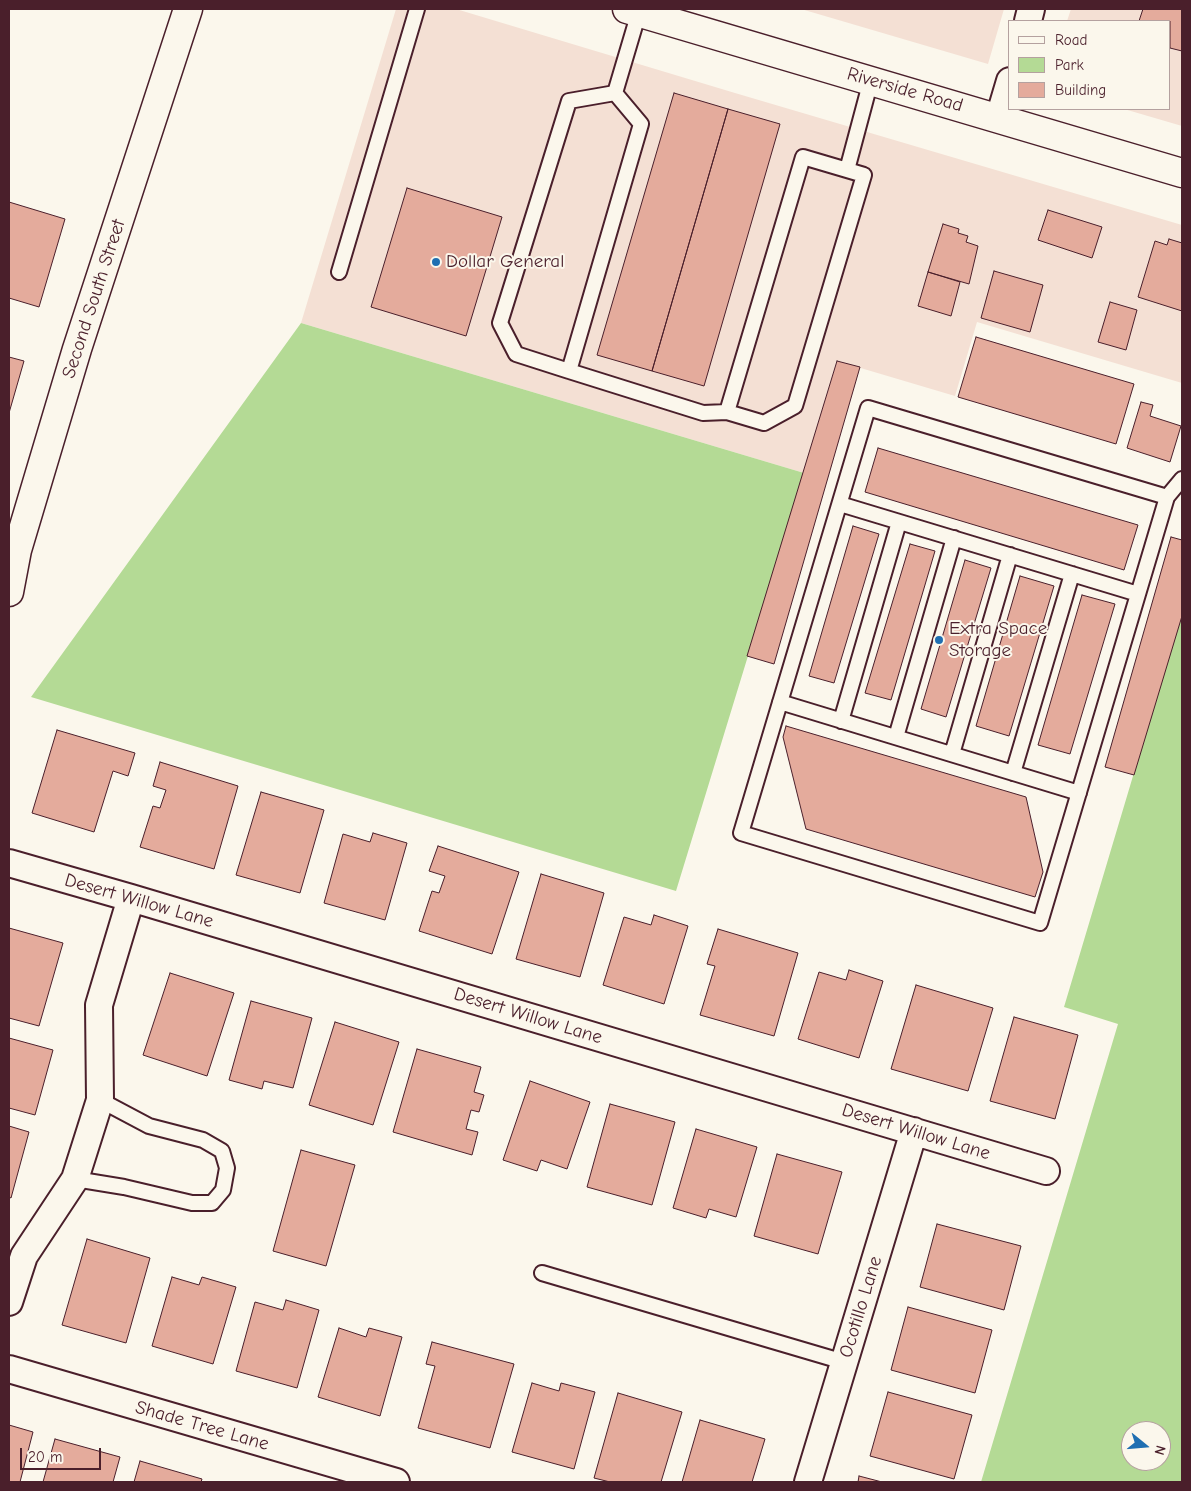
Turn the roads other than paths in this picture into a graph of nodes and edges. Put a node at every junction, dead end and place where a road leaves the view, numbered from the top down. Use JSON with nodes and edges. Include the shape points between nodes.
{"nodes":[{"id":1,"x":188,"y":9,"type":"edge"},
{"id":2,"x":417,"y":9,"type":"edge"},
{"id":3,"x":633,"y":10,"type":"edge"},
{"id":4,"x":871,"y":80,"type":"junction"},
{"id":5,"x":1008,"y":88,"type":"edge"},
{"id":6,"x":615,"y":93,"type":"junction"},
{"id":7,"x":999,"y":118,"type":"junction"},
{"id":8,"x":847,"y":170,"type":"junction"},
{"id":9,"x":1182,"y":173,"type":"edge"},
{"id":10,"x":339,"y":272,"type":"dead end"},
{"id":11,"x":569,"y":371,"type":"junction"},
{"id":12,"x":727,"y":412,"type":"junction"},
{"id":13,"x":1182,"y":479,"type":"edge"},
{"id":14,"x":1167,"y":497,"type":"junction"},
{"id":15,"x":840,"y":504,"type":"junction"},
{"id":16,"x":899,"y":522,"type":"junction"},
{"id":17,"x":954,"y":538,"type":"junction"},
{"id":18,"x":1010,"y":555,"type":"junction"},
{"id":19,"x":1072,"y":574,"type":"junction"},
{"id":20,"x":9,"y":592,"type":"edge"},
{"id":21,"x":1138,"y":594,"type":"junction"},
{"id":22,"x":780,"y":702,"type":"junction"},
{"id":23,"x":841,"y":721,"type":"junction"},
{"id":24,"x":896,"y":737,"type":"junction"},
{"id":25,"x":952,"y":754,"type":"junction"},
{"id":26,"x":1013,"y":773,"type":"junction"},
{"id":27,"x":1079,"y":793,"type":"junction"},
{"id":28,"x":9,"y":863,"type":"edge"},
{"id":29,"x":131,"y":898,"type":"junction"},
{"id":30,"x":100,"y":1100,"type":"junction"},
{"id":31,"x":914,"y":1131,"type":"junction"},
{"id":32,"x":1046,"y":1171,"type":"dead end"},
{"id":33,"x":75,"y":1179,"type":"junction"},
{"id":34,"x":542,"y":1273,"type":"dead end"},
{"id":35,"x":9,"y":1302,"type":"edge"},
{"id":36,"x":844,"y":1362,"type":"junction"},
{"id":37,"x":9,"y":1369,"type":"edge"},
{"id":38,"x":396,"y":1482,"type":"edge"},
{"id":39,"x":808,"y":1482,"type":"edge"}],
"edges":[{"from":1,"to":20,"type":"street","name":"Second South Street","via":[[77,349],[17,550]]},
{"from":2,"to":10,"type":"lane"},
{"from":3,"to":4,"type":"street","name":"Riverside Road"},
{"from":3,"to":6,"type":"lane"},
{"from":4,"to":7,"type":"street","name":"Riverside Road"},
{"from":4,"to":8,"type":"lane"},
{"from":5,"to":7,"type":"street"},
{"from":6,"to":11,"type":"lane","via":[[641,124]]},
{"from":6,"to":11,"type":"lane","via":[[569,101],[500,323],[516,354]]},
{"from":7,"to":9,"type":"street","name":"Riverside Road"},
{"from":8,"to":12,"type":"lane","via":[[803,157]]},
{"from":8,"to":12,"type":"lane","via":[[864,175],[795,406],[764,423]]},
{"from":11,"to":12,"type":"lane","via":[[703,413]]},
{"from":13,"to":14,"type":"lane"},
{"from":14,"to":15,"type":"lane","via":[[868,408]]},
{"from":14,"to":21,"type":"lane"},
{"from":15,"to":16,"type":"lane"},
{"from":15,"to":22,"type":"lane"},
{"from":16,"to":17,"type":"lane"},
{"from":16,"to":23,"type":"lane"},
{"from":17,"to":18,"type":"lane"},
{"from":17,"to":24,"type":"lane"},
{"from":18,"to":19,"type":"lane"},
{"from":18,"to":25,"type":"lane"},
{"from":19,"to":21,"type":"lane"},
{"from":19,"to":26,"type":"lane"},
{"from":21,"to":27,"type":"lane"},
{"from":22,"to":23,"type":"lane"},
{"from":22,"to":27,"type":"lane","via":[[741,833],[1040,922]]},
{"from":23,"to":24,"type":"lane"},
{"from":24,"to":25,"type":"lane"},
{"from":25,"to":26,"type":"lane"},
{"from":26,"to":27,"type":"lane"},
{"from":28,"to":29,"type":"street","name":"Desert Willow Lane"},
{"from":29,"to":30,"type":"street","via":[[99,1005]]},
{"from":29,"to":31,"type":"street","name":"Desert Willow Lane"},
{"from":30,"to":33,"type":"street"},
{"from":30,"to":33,"type":"lane","via":[[149,1126],[203,1140],[222,1151],[227,1168],[223,1190],[212,1203],[192,1204]]},
{"from":31,"to":32,"type":"street","name":"Desert Willow Lane"},
{"from":31,"to":36,"type":"street","name":"Ocotillo Lane"},
{"from":33,"to":35,"type":"street","via":[[24,1256]]},
{"from":34,"to":36,"type":"lane"},
{"from":36,"to":39,"type":"street","name":"Ocotillo Lane"},
{"from":37,"to":38,"type":"street","name":"Shade Tree Lane"}]}
